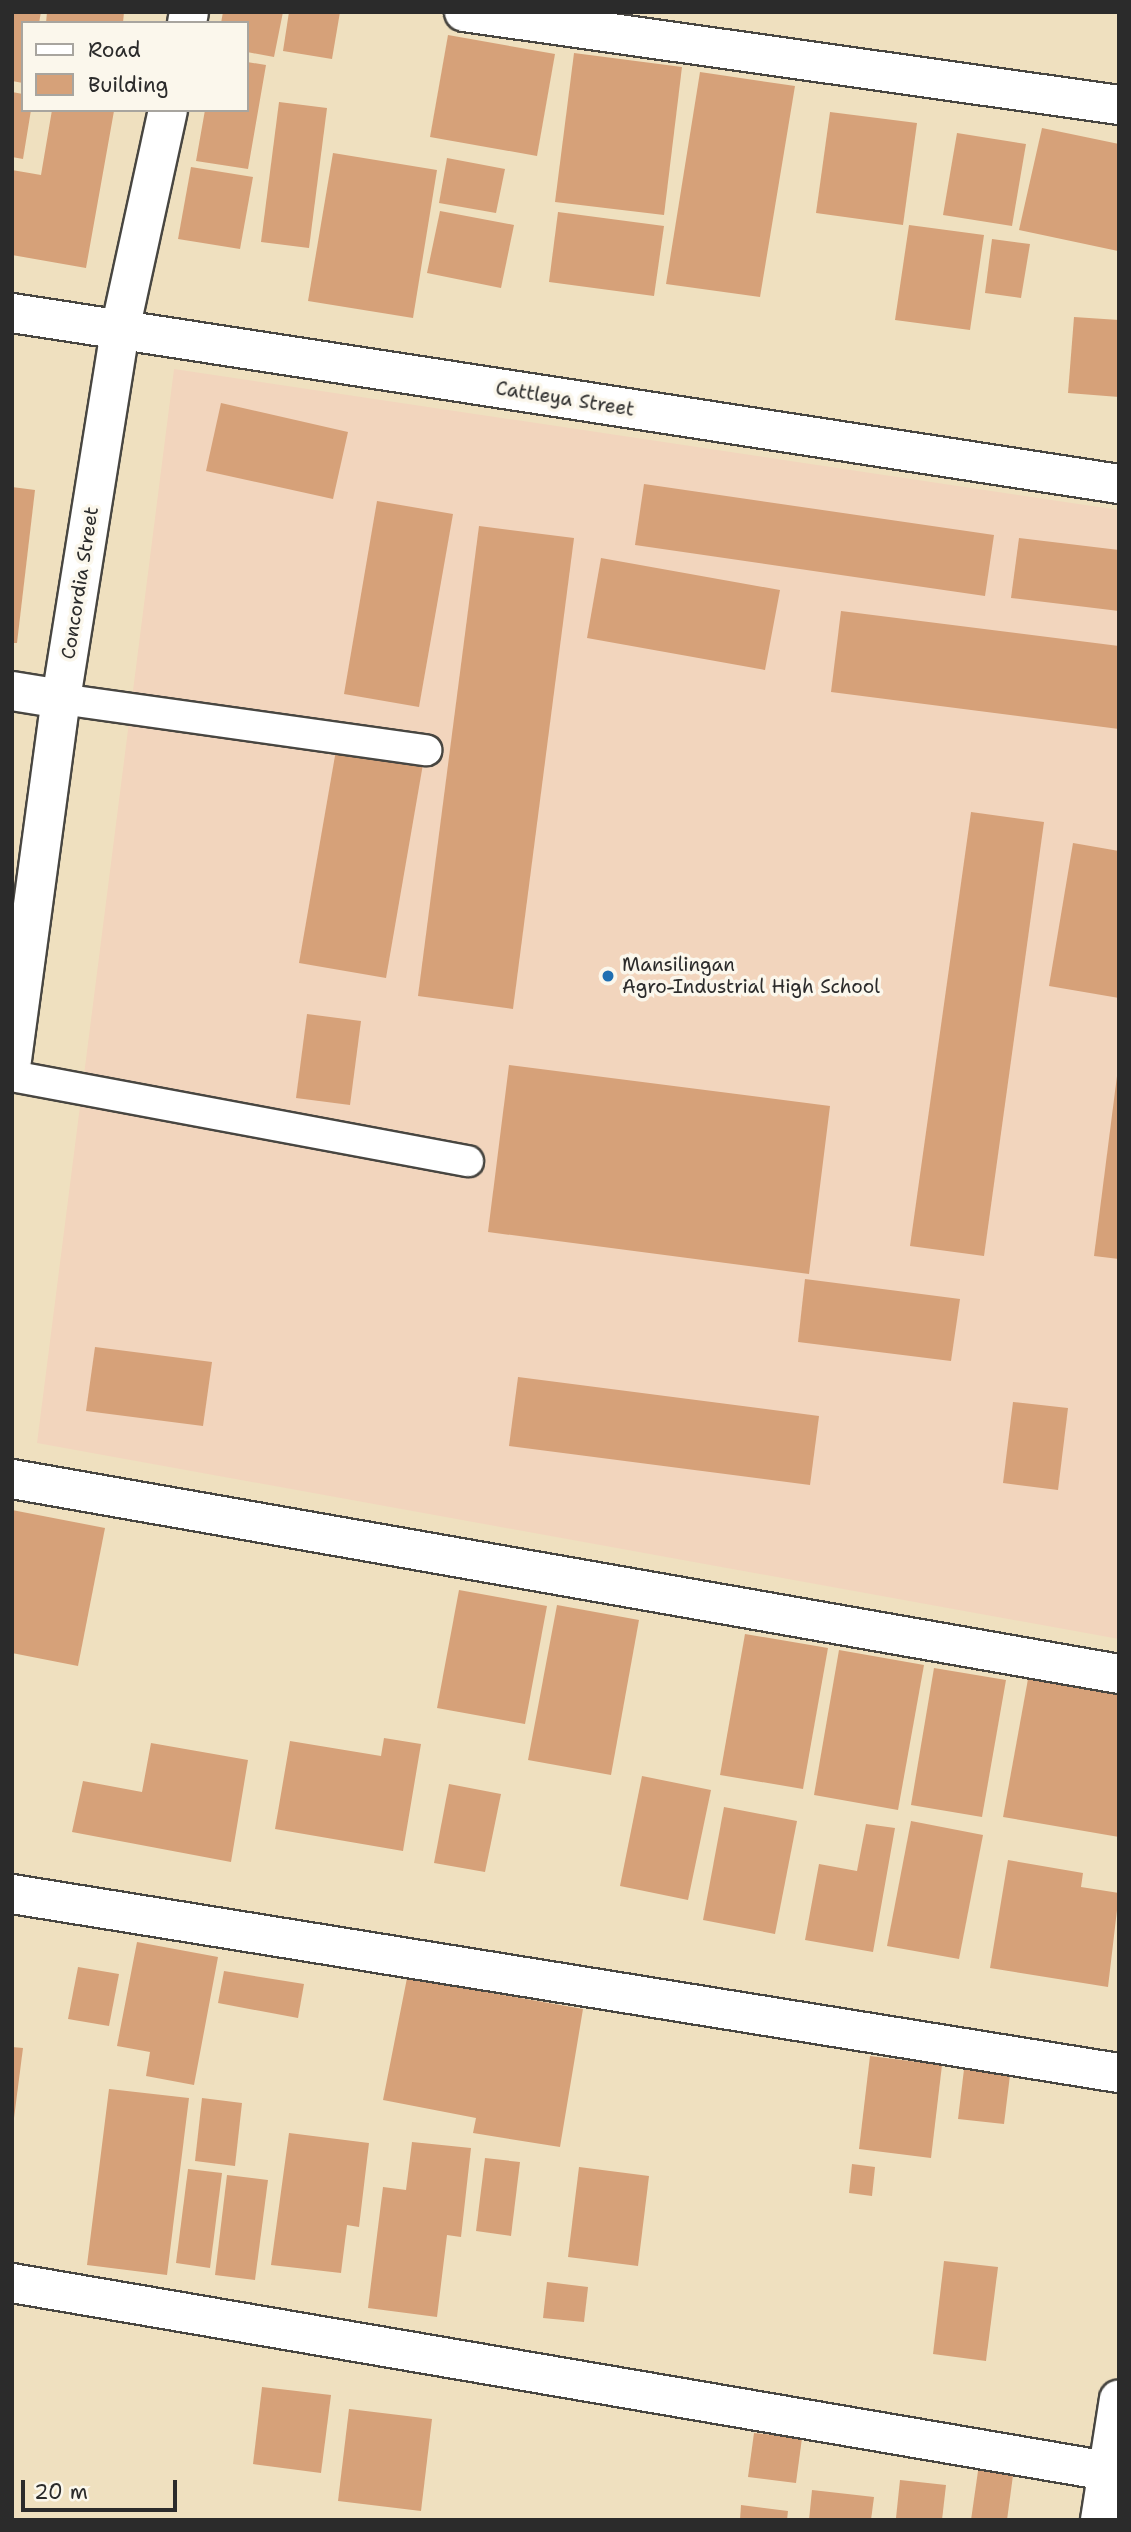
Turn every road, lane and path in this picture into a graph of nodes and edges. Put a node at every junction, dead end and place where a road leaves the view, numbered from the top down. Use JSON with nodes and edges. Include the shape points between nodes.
{"nodes":[{"id":1,"x":464,"y":12,"type":"edge"},
{"id":2,"x":1119,"y":105,"type":"edge"},
{"id":3,"x":168,"y":112,"type":"edge"},
{"id":4,"x":12,"y":313,"type":"edge"},
{"id":5,"x":120,"y":330,"type":"junction"},
{"id":6,"x":1119,"y":484,"type":"edge"},
{"id":7,"x":12,"y":691,"type":"edge"},
{"id":8,"x":61,"y":699,"type":"junction"},
{"id":9,"x":426,"y":750,"type":"dead end"},
{"id":10,"x":12,"y":1060,"type":"edge"},
{"id":11,"x":12,"y":1076,"type":"edge"},
{"id":12,"x":468,"y":1161,"type":"dead end"},
{"id":13,"x":12,"y":1479,"type":"edge"},
{"id":14,"x":1119,"y":1674,"type":"edge"},
{"id":15,"x":12,"y":1894,"type":"edge"},
{"id":16,"x":1119,"y":2073,"type":"edge"},
{"id":17,"x":12,"y":2283,"type":"edge"},
{"id":18,"x":1119,"y":2399,"type":"edge"},
{"id":19,"x":1114,"y":2472,"type":"edge"},
{"id":20,"x":1100,"y":2520,"type":"edge"}],
"edges":[{"from":1,"to":2,"type":"street"},
{"from":3,"to":5,"type":"street","name":"Concordia Street"},
{"from":4,"to":5,"type":"street","name":"Cattleya Street"},
{"from":5,"to":6,"type":"street","name":"Cattleya Street"},
{"from":5,"to":8,"type":"street","name":"Concordia Street"},
{"from":7,"to":8,"type":"street"},
{"from":8,"to":9,"type":"lane"},
{"from":8,"to":10,"type":"street","name":"Concordia Street"},
{"from":11,"to":12,"type":"lane"},
{"from":13,"to":14,"type":"street"},
{"from":15,"to":16,"type":"street"},
{"from":17,"to":19,"type":"street"},
{"from":18,"to":19,"type":"street"},
{"from":19,"to":20,"type":"street"}]}
